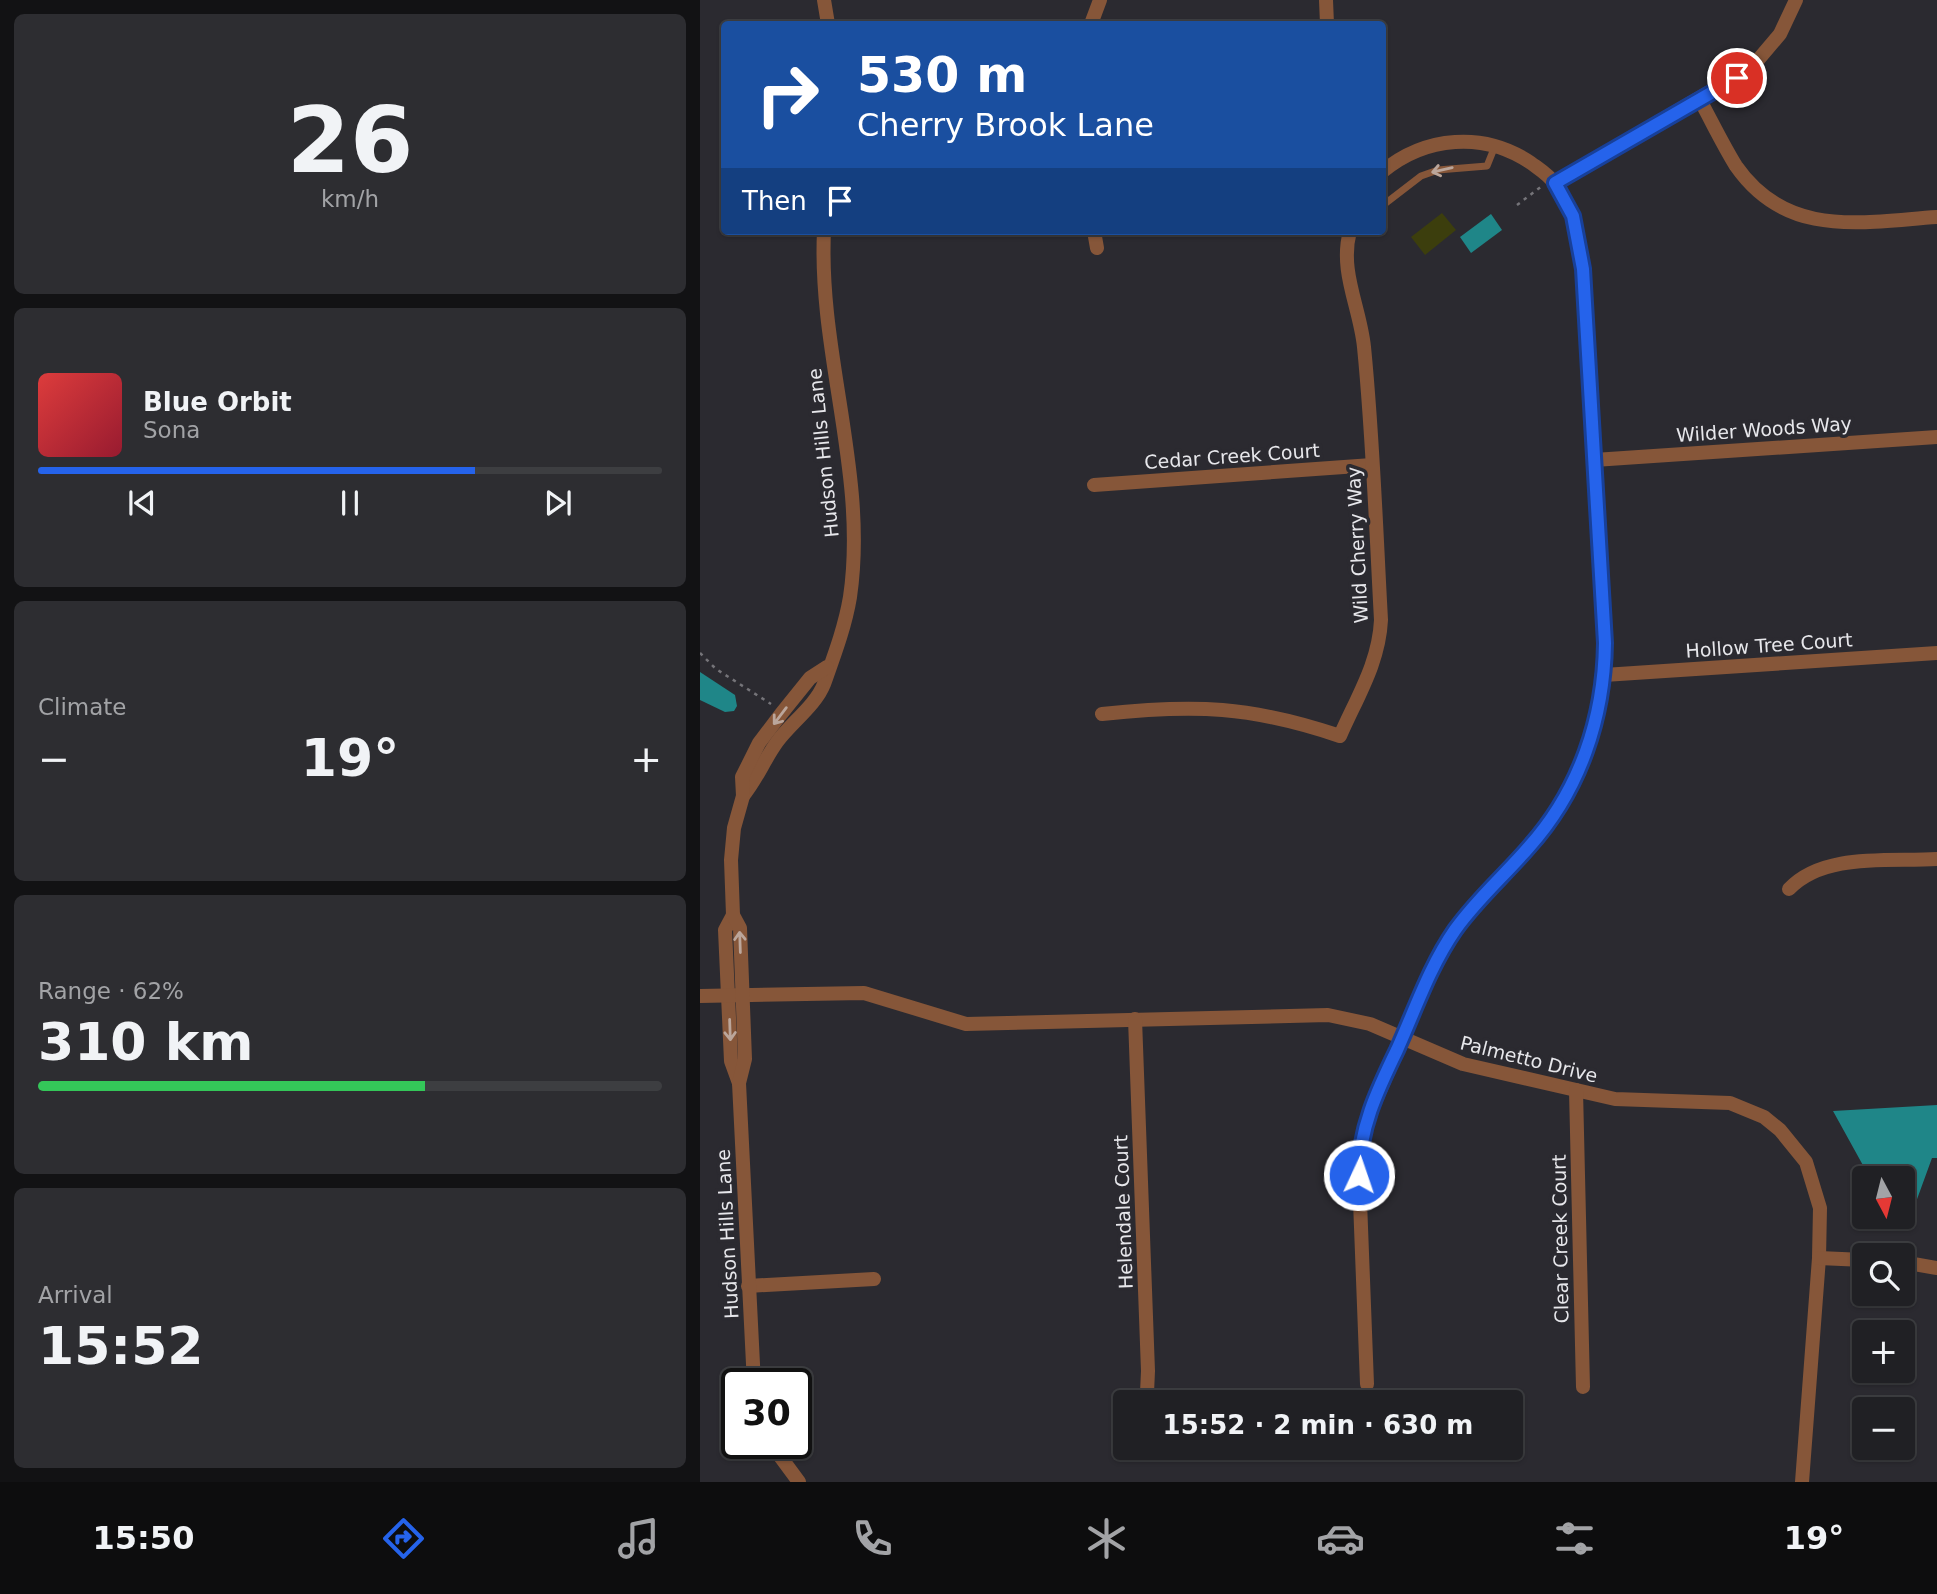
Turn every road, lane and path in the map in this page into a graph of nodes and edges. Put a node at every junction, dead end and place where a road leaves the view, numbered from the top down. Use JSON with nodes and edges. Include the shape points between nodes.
{"nodes":[{"id":1,"x":824,"y":0,"type":"edge"},
{"id":2,"x":1100,"y":0,"type":"edge"},
{"id":3,"x":1326,"y":0,"type":"edge"},
{"id":4,"x":1796,"y":0,"type":"edge"},
{"id":5,"x":828,"y":21,"type":"edge"},
{"id":6,"x":1092,"y":21,"type":"edge"},
{"id":7,"x":1327,"y":21,"type":"edge"},
{"id":8,"x":1700,"y":100,"type":"junction"},
{"id":9,"x":1496,"y":145,"type":"junction"},
{"id":10,"x":1386,"y":169,"type":"edge"},
{"id":11,"x":1549,"y":184,"type":"junction"},
{"id":12,"x":1386,"y":203,"type":"edge"},
{"id":13,"x":1517,"y":205,"type":"dead end"},
{"id":14,"x":1937,"y":217,"type":"edge"},
{"id":15,"x":824,"y":235,"type":"edge"},
{"id":16,"x":1095,"y":235,"type":"edge"},
{"id":17,"x":1349,"y":235,"type":"edge"},
{"id":18,"x":1097,"y":248,"type":"dead end"},
{"id":19,"x":1937,"y":437,"type":"edge"},
{"id":20,"x":1594,"y":460,"type":"junction"},
{"id":21,"x":1372,"y":465,"type":"junction"},
{"id":22,"x":1094,"y":485,"type":"dead end"},
{"id":23,"x":700,"y":653,"type":"edge"},
{"id":24,"x":1937,"y":653,"type":"edge"},
{"id":25,"x":1604,"y":675,"type":"junction"},
{"id":26,"x":773,"y":706,"type":"dead end"},
{"id":27,"x":1102,"y":715,"type":"dead end"},
{"id":28,"x":1937,"y":859,"type":"edge"},
{"id":29,"x":1789,"y":889,"type":"dead end"},
{"id":30,"x":735,"y":994,"type":"junction"},
{"id":31,"x":700,"y":996,"type":"edge"},
{"id":32,"x":1135,"y":1019,"type":"junction"},
{"id":33,"x":1402,"y":1038,"type":"junction"},
{"id":34,"x":1576,"y":1090,"type":"junction"},
{"id":35,"x":1819,"y":1258,"type":"junction"},
{"id":36,"x":1852,"y":1259,"type":"edge"},
{"id":37,"x":1915,"y":1264,"type":"edge"},
{"id":38,"x":1937,"y":1268,"type":"edge"},
{"id":39,"x":874,"y":1279,"type":"dead end"},
{"id":40,"x":748,"y":1286,"type":"junction"},
{"id":41,"x":753,"y":1368,"type":"edge"},
{"id":42,"x":1367,"y":1384,"type":"dead end"},
{"id":43,"x":1583,"y":1387,"type":"dead end"},
{"id":44,"x":1147,"y":1390,"type":"edge"},
{"id":45,"x":782,"y":1459,"type":"edge"},
{"id":46,"x":799,"y":1482,"type":"edge"},
{"id":47,"x":1802,"y":1482,"type":"edge"}],
"edges":[{"from":1,"to":5,"type":"street"},
{"from":2,"to":6,"type":"street"},
{"from":3,"to":7,"type":"street"},
{"from":4,"to":8,"type":"street","via":[[1767,52],[1737,78]]},
{"from":8,"to":11,"type":"street"},
{"from":8,"to":14,"type":"street","via":[[1749,182],[1798,216],[1840,223]]},
{"from":9,"to":10,"type":"street","via":[[1434,144]]},
{"from":9,"to":11,"type":"street","via":[[1521,156]]},
{"from":9,"to":12,"type":"lane","one_way":true,"via":[[1487,166],[1457,167],[1422,176]]},
{"from":11,"to":13,"type":"path"},
{"from":11,"to":20,"type":"street","via":[[1573,216],[1580,240]]},
{"from":15,"to":30,"type":"street","name":"Hudson Hills Lane","via":[[825,308],[849,489],[853,564],[844,627],[823,686],[776,743],[743,796],[734,828],[733,915],[740,928]]},
{"from":16,"to":18,"type":"street"},
{"from":17,"to":21,"type":"street","name":"Wild Cherry Way","via":[[1348,279],[1364,347]]},
{"from":19,"to":20,"type":"street","name":"Wilder Woods Way"},
{"from":20,"to":25,"type":"street"},
{"from":21,"to":22,"type":"street","name":"Cedar Creek Court"},
{"from":21,"to":27,"type":"street","name":"Wild Cherry Way","via":[[1380,637],[1369,676],[1340,736],[1305,724],[1226,709]]},
{"from":23,"to":26,"type":"path","via":[[716,669]]},
{"from":24,"to":25,"type":"street","name":"Hollow Tree Court"},
{"from":25,"to":33,"type":"street","via":[[1595,725],[1569,791],[1542,832],[1454,932]]},
{"from":28,"to":29,"type":"street","via":[[1828,866],[1805,874]]},
{"from":30,"to":31,"type":"street","name":"Palmetto Drive"},
{"from":30,"to":32,"type":"street","name":"Palmetto Drive","via":[[864,993],[966,1024]]},
{"from":30,"to":40,"type":"street","name":"Hudson Hills Lane","via":[[745,1059],[739,1083]]},
{"from":32,"to":33,"type":"street","name":"Palmetto Drive","via":[[1328,1016],[1370,1024]]},
{"from":32,"to":44,"type":"street","name":"Helendale Court"},
{"from":33,"to":34,"type":"street","name":"Palmetto Drive","via":[[1463,1064]]},
{"from":33,"to":42,"type":"street","via":[[1371,1105],[1359,1156]]},
{"from":34,"to":35,"type":"street","name":"Palmetto Drive","via":[[1638,1101],[1730,1103],[1764,1117],[1795,1145],[1815,1185],[1820,1208]]},
{"from":34,"to":43,"type":"street","name":"Clear Creek Court"},
{"from":35,"to":36,"type":"street"},
{"from":35,"to":47,"type":"street","name":"Palmetto Drive"},
{"from":37,"to":38,"type":"street"},
{"from":39,"to":40,"type":"street"},
{"from":40,"to":41,"type":"street","name":"Hudson Hills Lane"},
{"from":45,"to":46,"type":"street"}]}
